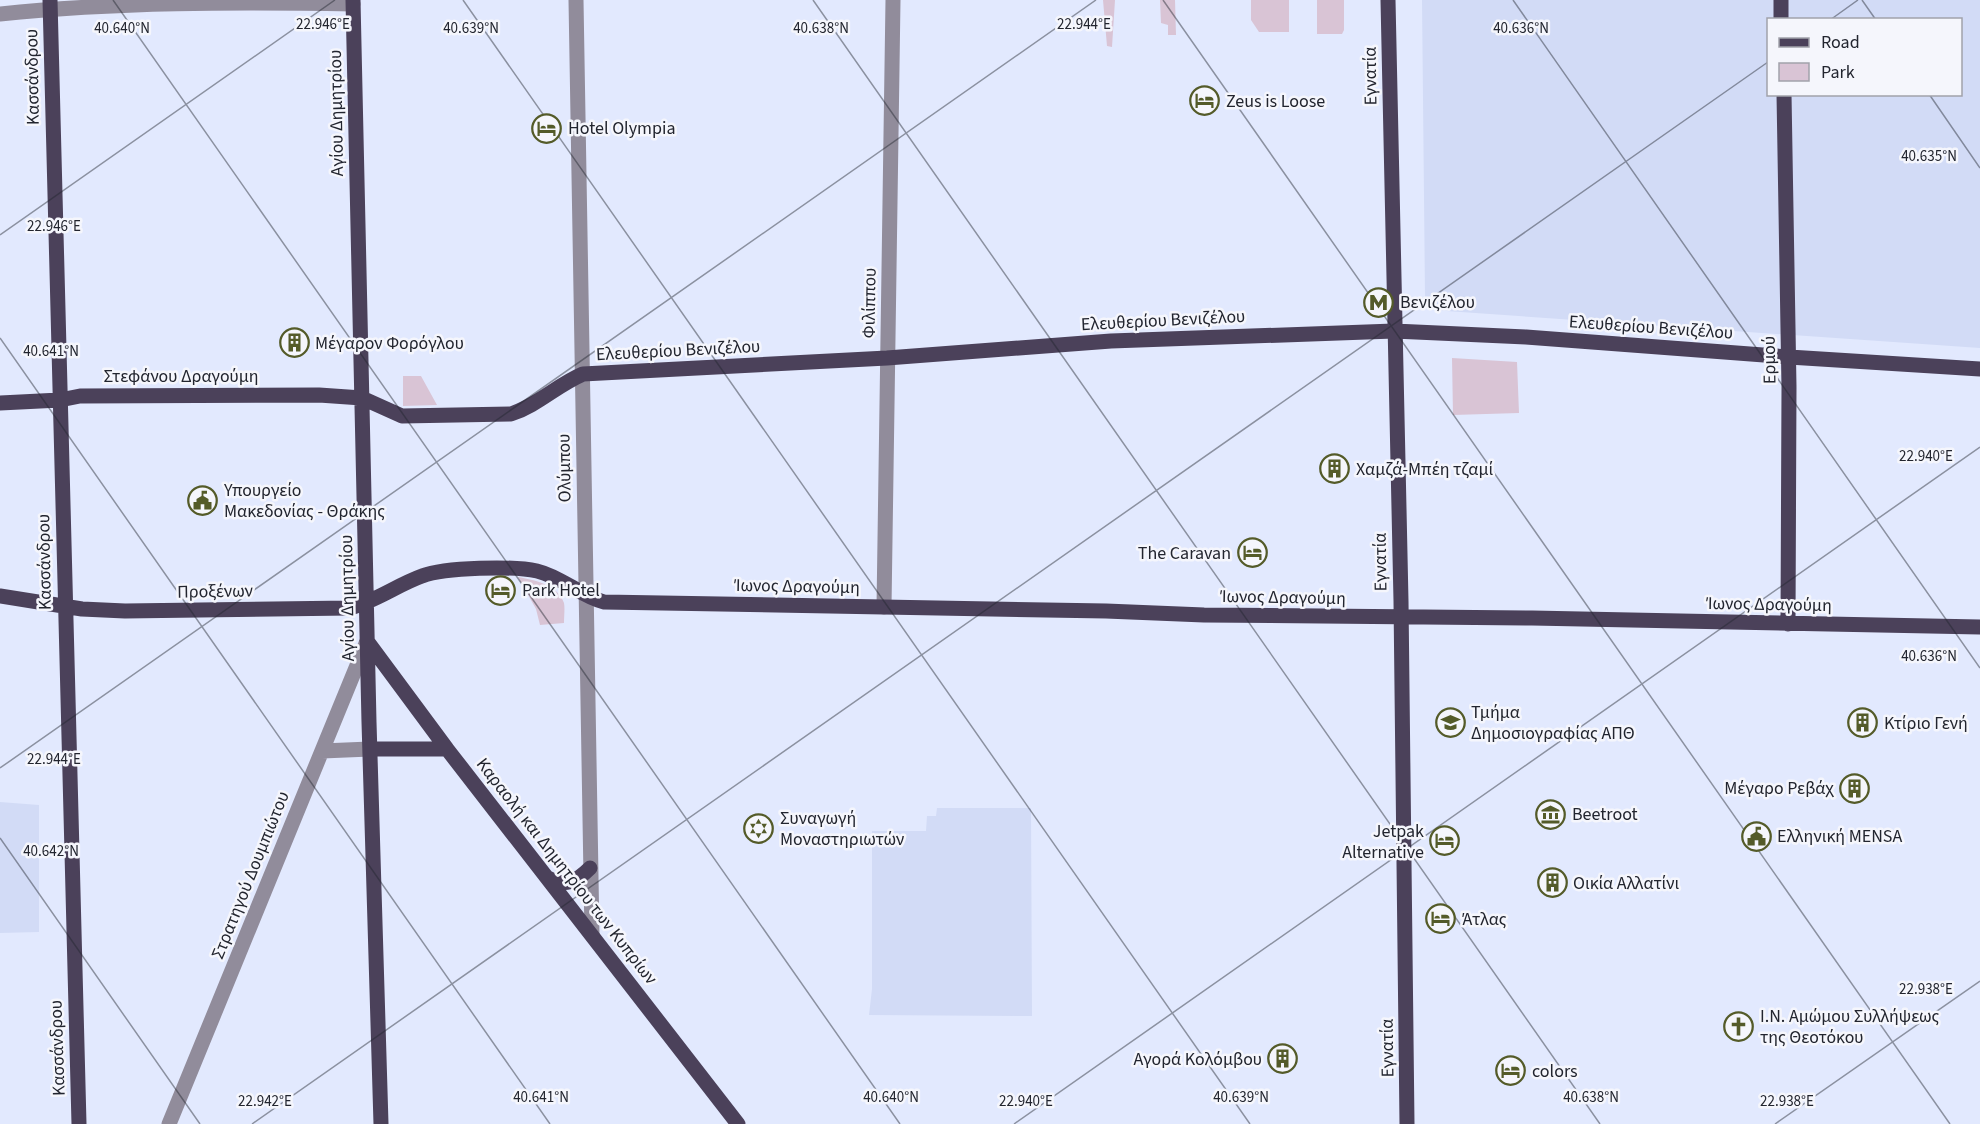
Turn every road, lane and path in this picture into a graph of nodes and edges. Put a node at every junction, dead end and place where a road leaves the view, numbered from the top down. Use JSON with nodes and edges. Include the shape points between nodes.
{"nodes":[{"id":1,"x":576,"y":0,"type":"edge"},
{"id":2,"x":892,"y":0,"type":"edge"},
{"id":3,"x":1388,"y":0,"type":"edge"},
{"id":4,"x":1781,"y":0,"type":"edge"},
{"id":5,"x":353,"y":2,"type":"edge"},
{"id":6,"x":50,"y":4,"type":"edge"},
{"id":7,"x":0,"y":14,"type":"edge"},
{"id":8,"x":1781,"y":18,"type":"edge"},
{"id":9,"x":1784,"y":96,"type":"edge"},
{"id":10,"x":1394,"y":330,"type":"junction"},
{"id":11,"x":1789,"y":357,"type":"junction"},
{"id":12,"x":887,"y":358,"type":"junction"},
{"id":13,"x":1980,"y":369,"type":"edge"},
{"id":14,"x":583,"y":374,"type":"junction"},
{"id":15,"x":362,"y":398,"type":"junction"},
{"id":16,"x":60,"y":400,"type":"junction"},
{"id":17,"x":0,"y":403,"type":"edge"},
{"id":18,"x":0,"y":596,"type":"edge"},
{"id":19,"x":586,"y":596,"type":"junction"},
{"id":20,"x":366,"y":603,"type":"junction"},
{"id":21,"x":64,"y":607,"type":"junction"},
{"id":22,"x":884,"y":607,"type":"junction"},
{"id":23,"x":1401,"y":618,"type":"junction"},
{"id":24,"x":1788,"y":624,"type":"junction"},
{"id":25,"x":1980,"y":627,"type":"edge"},
{"id":26,"x":367,"y":641,"type":"junction"},
{"id":27,"x":370,"y":749,"type":"junction"},
{"id":28,"x":447,"y":749,"type":"junction"},
{"id":29,"x":322,"y":751,"type":"junction"},
{"id":30,"x":590,"y":868,"type":"junction"},
{"id":31,"x":547,"y":877,"type":"junction"},
{"id":32,"x":592,"y":934,"type":"junction"},
{"id":33,"x":78,"y":1124,"type":"edge"},
{"id":34,"x":169,"y":1124,"type":"edge"},
{"id":35,"x":381,"y":1124,"type":"edge"},
{"id":36,"x":738,"y":1124,"type":"edge"},
{"id":37,"x":1407,"y":1124,"type":"edge"}],
"edges":[{"from":1,"to":14,"type":"street","name":"Ολύμπου"},
{"from":2,"to":12,"type":"street","name":"Φιλίππου"},
{"from":3,"to":10,"type":"main road","name":"Εγνατία"},
{"from":4,"to":8,"type":"main road"},
{"from":5,"to":6,"type":"street"},
{"from":5,"to":15,"type":"main road","name":"Αγίου Δημητρίου"},
{"from":6,"to":7,"type":"street"},
{"from":6,"to":16,"type":"main road","name":"Κασσάνδρου"},
{"from":9,"to":11,"type":"main road","name":"Ερμού"},
{"from":10,"to":11,"type":"main road","name":"Ελευθερίου Βενιζέλου"},
{"from":10,"to":12,"type":"main road","name":"Ελευθερίου Βενιζέλου","via":[[1112,341]]},
{"from":10,"to":23,"type":"main road","name":"Εγνατία"},
{"from":11,"to":13,"type":"main road","name":"Ελευθερίου Βενιζέλου"},
{"from":11,"to":24,"type":"main road","name":"Ερμού"},
{"from":12,"to":14,"type":"main road","name":"Ελευθερίου Βενιζέλου"},
{"from":12,"to":22,"type":"street","name":"Φιλίππου"},
{"from":14,"to":15,"type":"main road","name":"Ελευθερίου Βενιζέλου","via":[[511,414],[402,416]]},
{"from":14,"to":19,"type":"street","name":"Ολύμπου"},
{"from":15,"to":16,"type":"main road","name":"Στεφάνου Δραγούμη","via":[[80,396]]},
{"from":15,"to":20,"type":"main road","name":"Αγίου Δημητρίου"},
{"from":16,"to":17,"type":"main road","name":"Στεφάνου Δραγούμη"},
{"from":16,"to":21,"type":"main road","name":"Κασσάνδρου"},
{"from":18,"to":21,"type":"main road","name":"Προξένων"},
{"from":19,"to":20,"type":"main road","via":[[554,576],[534,570],[444,570],[414,579]]},
{"from":19,"to":22,"type":"main road","name":"Ίωνος Δραγούμη","via":[[604,602]]},
{"from":19,"to":30,"type":"street","name":"Ολύμπου"},
{"from":20,"to":21,"type":"main road","name":"Προξένων","via":[[350,608],[173,611]]},
{"from":20,"to":26,"type":"main road","name":"Αγίου Δημητρίου"},
{"from":21,"to":33,"type":"main road","name":"Κασσάνδρου"},
{"from":22,"to":23,"type":"main road","name":"Ίωνος Δραγούμη"},
{"from":23,"to":24,"type":"main road","name":"Ίωνος Δραγούμη"},
{"from":23,"to":37,"type":"main road","name":"Εγνατία"},
{"from":24,"to":25,"type":"main road","name":"Ίωνος Δραγούμη"},
{"from":26,"to":27,"type":"main road","name":"Αγίου Δημητρίου"},
{"from":26,"to":28,"type":"main road","name":"Καραολή και Δημητρίου των Κυπρίων"},
{"from":26,"to":29,"type":"street","name":"Στρατηγού Δουμπιώτου"},
{"from":27,"to":28,"type":"main road"},
{"from":27,"to":29,"type":"street"},
{"from":27,"to":35,"type":"main road","name":"Αγίου Δημητρίου"},
{"from":28,"to":31,"type":"main road","name":"Καραολή και Δημητρίου των Κυπρίων"},
{"from":29,"to":34,"type":"street","name":"Στρατηγού Δουμπιώτου"},
{"from":30,"to":31,"type":"main road","via":[[572,882],[557,883]]},
{"from":30,"to":32,"type":"street","name":"Ολύμπου"},
{"from":31,"to":32,"type":"main road","name":"Καραολή και Δημητρίου των Κυπρίων"},
{"from":32,"to":36,"type":"main road","name":"Καραολή και Δημητρίου των Κυπρίων"}]}
